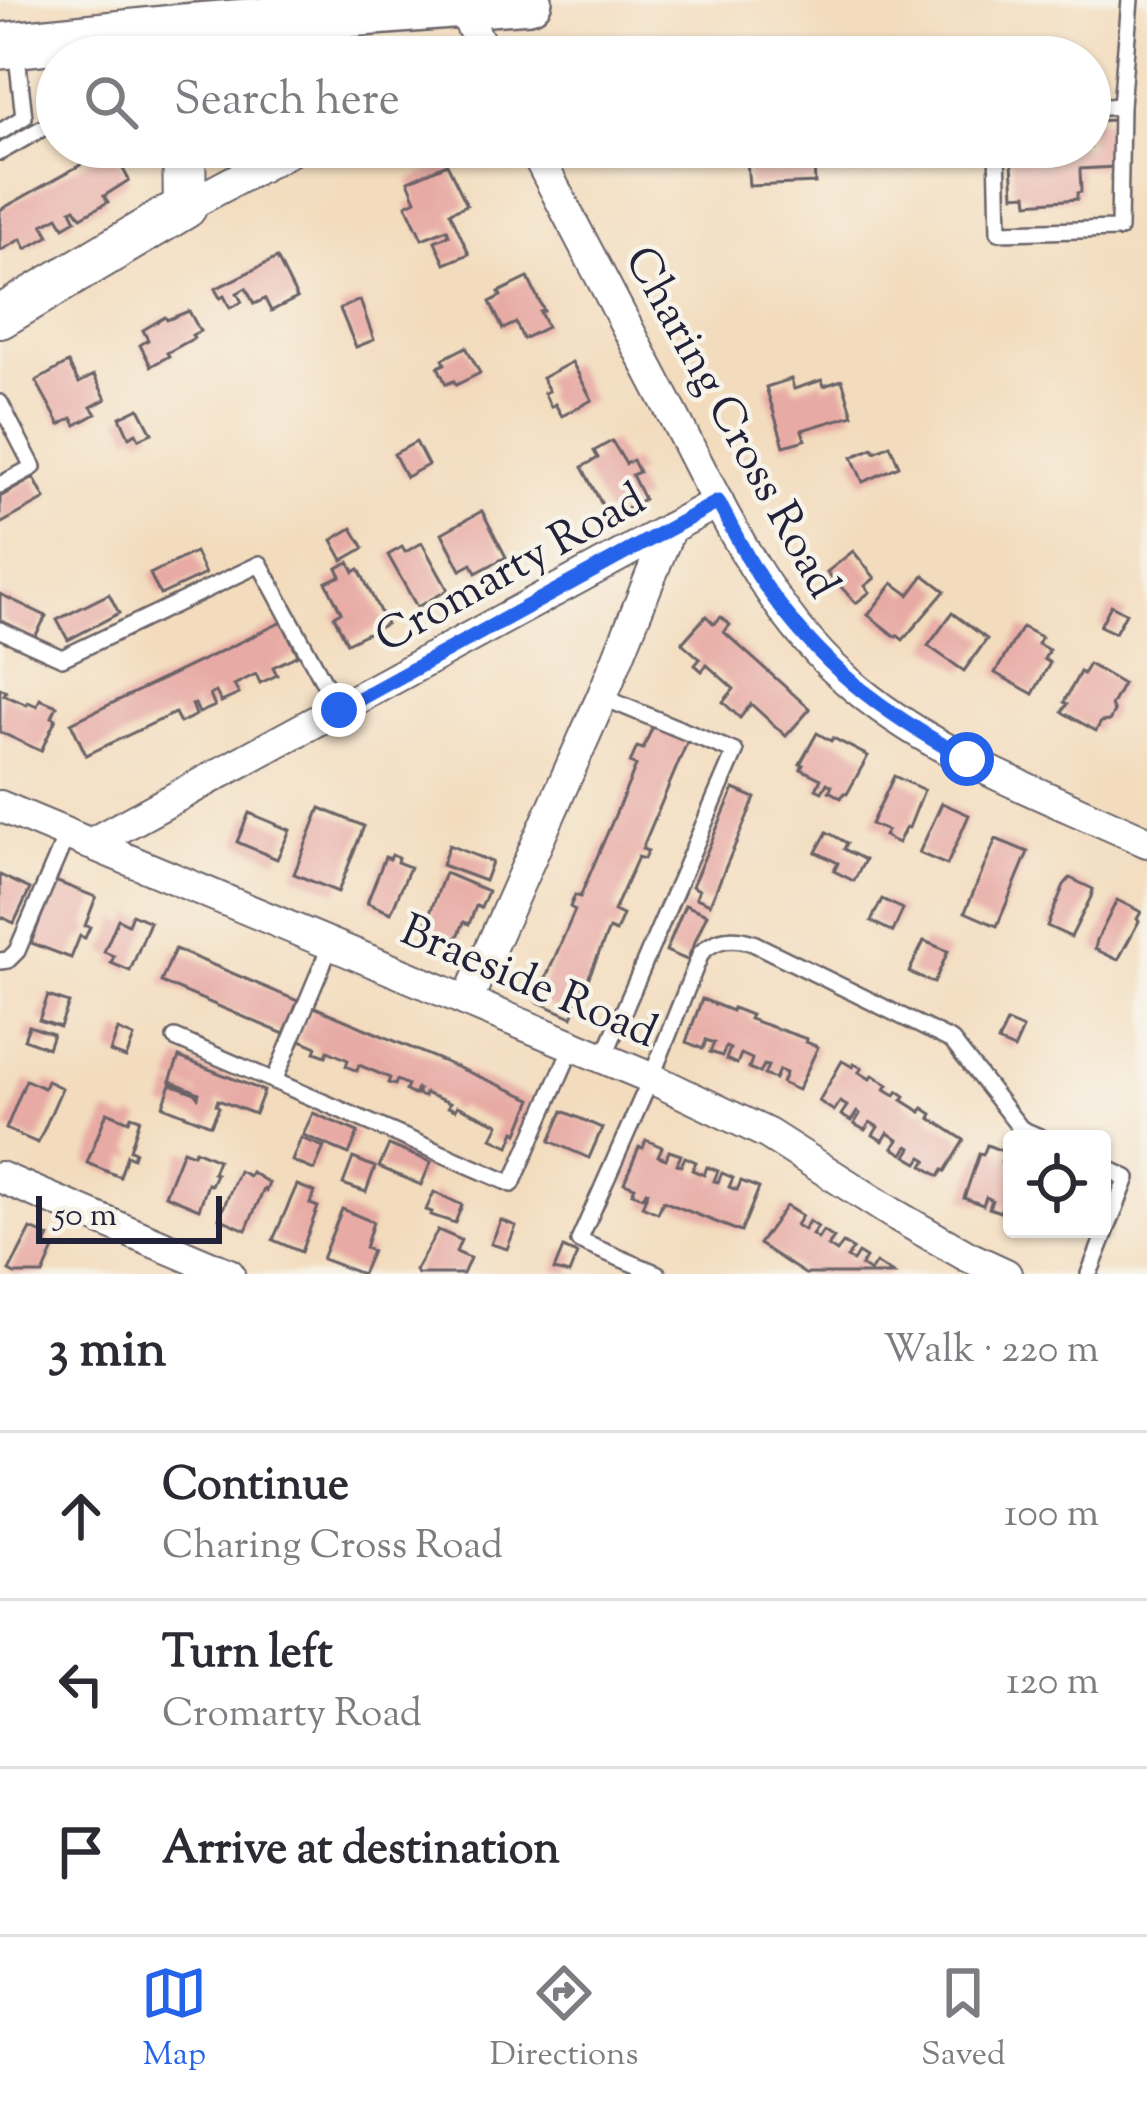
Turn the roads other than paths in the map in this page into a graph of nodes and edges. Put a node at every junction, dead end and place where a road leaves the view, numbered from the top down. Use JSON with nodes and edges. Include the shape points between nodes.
{"nodes":[{"id":1,"x":529,"y":0,"type":"edge"},
{"id":2,"x":1130,"y":0,"type":"edge"},
{"id":3,"x":469,"y":32,"type":"edge"},
{"id":4,"x":355,"y":36,"type":"edge"},
{"id":5,"x":12,"y":59,"type":"edge"},
{"id":6,"x":0,"y":90,"type":"edge"},
{"id":7,"x":1121,"y":106,"type":"junction"},
{"id":8,"x":1111,"y":107,"type":"edge"},
{"id":9,"x":0,"y":132,"type":"edge"},
{"id":10,"x":36,"y":132,"type":"edge"},
{"id":11,"x":0,"y":152,"type":"edge"},
{"id":12,"x":184,"y":168,"type":"edge"},
{"id":13,"x":258,"y":168,"type":"edge"},
{"id":14,"x":544,"y":168,"type":"edge"},
{"id":15,"x":997,"y":168,"type":"edge"},
{"id":16,"x":185,"y":207,"type":"junction"},
{"id":17,"x":0,"y":317,"type":"edge"},
{"id":18,"x":0,"y":404,"type":"edge"},
{"id":19,"x":0,"y":485,"type":"edge"},
{"id":20,"x":718,"y":502,"type":"junction"},
{"id":21,"x":670,"y":528,"type":"junction"},
{"id":22,"x":0,"y":630,"type":"edge"},
{"id":23,"x":602,"y":697,"type":"junction"},
{"id":24,"x":339,"y":710,"type":"junction"},
{"id":25,"x":0,"y":806,"type":"edge"},
{"id":26,"x":78,"y":840,"type":"junction"},
{"id":27,"x":1147,"y":842,"type":"edge"},
{"id":28,"x":331,"y":944,"type":"junction"},
{"id":29,"x":0,"y":961,"type":"edge"},
{"id":30,"x":467,"y":1000,"type":"junction"},
{"id":31,"x":175,"y":1038,"type":"dead end"},
{"id":32,"x":572,"y":1046,"type":"junction"},
{"id":33,"x":603,"y":1059,"type":"junction"},
{"id":34,"x":651,"y":1078,"type":"junction"},
{"id":35,"x":274,"y":1081,"type":"junction"},
{"id":36,"x":1024,"y":1130,"type":"edge"},
{"id":37,"x":1111,"y":1170,"type":"edge"},
{"id":38,"x":0,"y":1177,"type":"edge"},
{"id":39,"x":1111,"y":1218,"type":"edge"},
{"id":40,"x":1103,"y":1238,"type":"edge"},
{"id":41,"x":229,"y":1274,"type":"edge"},
{"id":42,"x":658,"y":1274,"type":"edge"},
{"id":43,"x":1006,"y":1274,"type":"edge"},
{"id":44,"x":1089,"y":1274,"type":"edge"}],
"edges":[{"from":1,"to":3,"type":"main road"},
{"from":2,"to":7,"type":"lane"},
{"from":3,"to":4,"type":"main road"},
{"from":5,"to":6,"type":"lane"},
{"from":5,"to":9,"type":"lane","via":[[24,117]]},
{"from":7,"to":8,"type":"lane"},
{"from":7,"to":15,"type":"lane","via":[[1119,229],[999,232]]},
{"from":10,"to":11,"type":"lane"},
{"from":12,"to":16,"type":"street"},
{"from":13,"to":16,"type":"street"},
{"from":14,"to":20,"type":"street","name":"Charing Cross Road"},
{"from":16,"to":17,"type":"street"},
{"from":18,"to":19,"type":"lane","via":[[33,467]]},
{"from":20,"to":21,"type":"street","name":"Cromarty Road"},
{"from":20,"to":27,"type":"street","name":"Charing Cross Road","via":[[780,606],[858,690],[967,759]]},
{"from":21,"to":23,"type":"street"},
{"from":21,"to":24,"type":"street","name":"Cromarty Road"},
{"from":22,"to":24,"type":"lane","via":[[62,658],[260,565]]},
{"from":23,"to":30,"type":"street"},
{"from":23,"to":33,"type":"lane","via":[[735,752]]},
{"from":24,"to":26,"type":"street","name":"Cromarty Road"},
{"from":25,"to":26,"type":"street","name":"Braeside Road"},
{"from":26,"to":28,"type":"street","name":"Braeside Road"},
{"from":26,"to":29,"type":"lane","via":[[17,951]]},
{"from":28,"to":30,"type":"street","name":"Braeside Road"},
{"from":28,"to":35,"type":"lane"},
{"from":30,"to":32,"type":"street","name":"Braeside Road"},
{"from":31,"to":35,"type":"lane"},
{"from":32,"to":33,"type":"street","name":"Braeside Road"},
{"from":32,"to":35,"type":"lane","via":[[512,1184]]},
{"from":33,"to":34,"type":"street","name":"Braeside Road"},
{"from":34,"to":36,"type":"lane","via":[[701,953],[739,938],[952,1041]]},
{"from":34,"to":42,"type":"lane","via":[[579,1241]]},
{"from":34,"to":43,"type":"street","name":"Braeside Road","via":[[768,1134],[892,1214]]},
{"from":37,"to":39,"type":"lane","via":[[1127,1178]]},
{"from":38,"to":41,"type":"street"},
{"from":40,"to":44,"type":"lane"}]}
